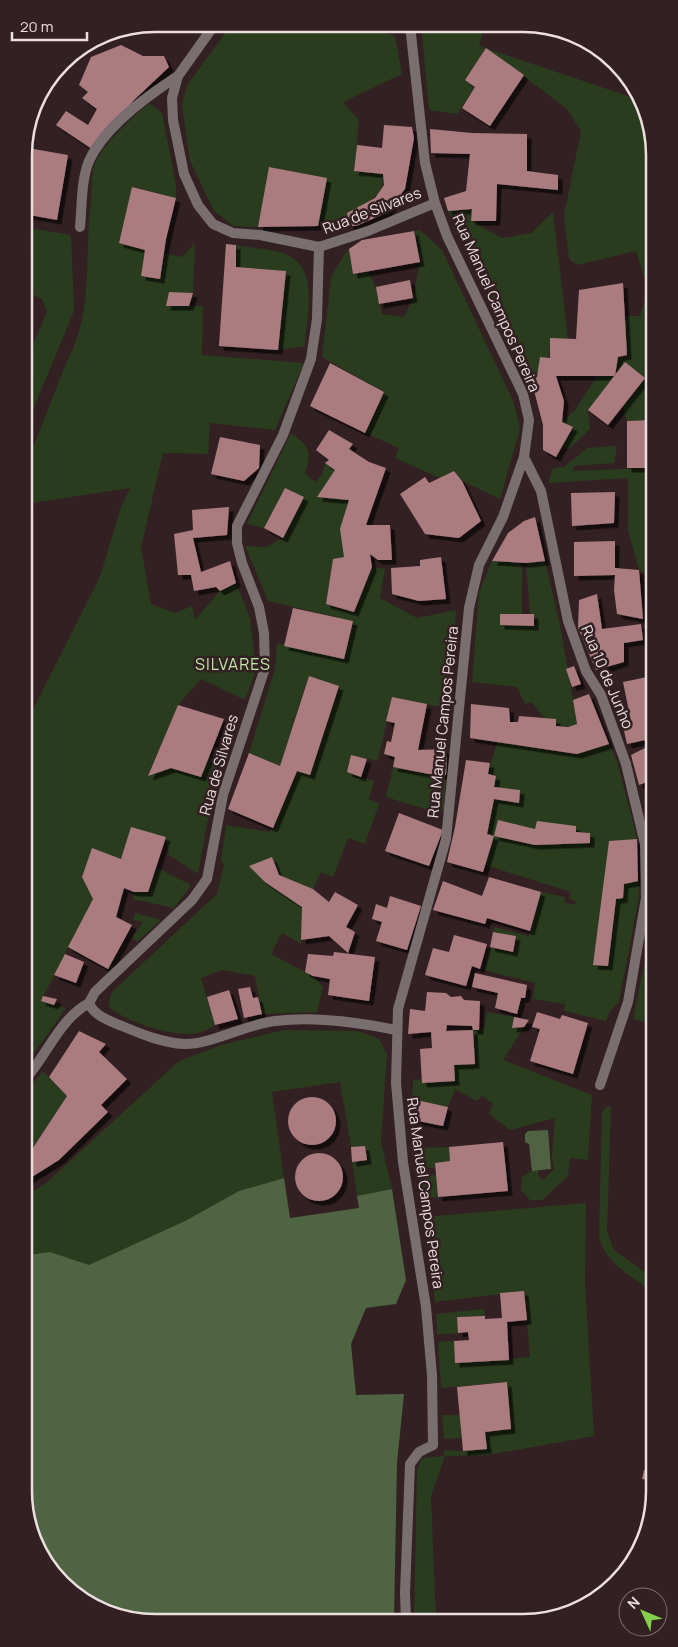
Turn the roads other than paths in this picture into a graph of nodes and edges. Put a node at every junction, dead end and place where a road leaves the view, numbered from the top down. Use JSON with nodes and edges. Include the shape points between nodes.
{"nodes":[{"id":1,"x":411,"y":32,"type":"edge"},
{"id":2,"x":209,"y":33,"type":"edge"},
{"id":3,"x":178,"y":76,"type":"junction"},
{"id":4,"x":435,"y":203,"type":"junction"},
{"id":5,"x":80,"y":227,"type":"dead end"},
{"id":6,"x":319,"y":247,"type":"junction"},
{"id":7,"x":524,"y":457,"type":"junction"},
{"id":8,"x":645,"y":883,"type":"edge"},
{"id":9,"x":645,"y":901,"type":"edge"},
{"id":10,"x":89,"y":1003,"type":"junction"},
{"id":11,"x":396,"y":1030,"type":"junction"},
{"id":12,"x":32,"y":1071,"type":"edge"},
{"id":13,"x":600,"y":1085,"type":"dead end"},
{"id":14,"x":406,"y":1614,"type":"edge"}],
"edges":[{"from":1,"to":4,"type":"street","name":"Rua Manuel Campos Pereira","via":[[425,162]]},
{"from":2,"to":3,"type":"street"},
{"from":3,"to":5,"type":"street","via":[[147,96],[125,116],[89,162]]},
{"from":3,"to":6,"type":"street","name":"Rua de Silvares","via":[[172,98],[173,120],[184,174],[198,206],[213,224],[232,233]]},
{"from":4,"to":6,"type":"street","name":"Rua de Silvares"},
{"from":4,"to":7,"type":"street","name":"Rua Manuel Campos Pereira","via":[[447,236],[523,394],[529,420]]},
{"from":6,"to":10,"type":"street","name":"Rua de Silvares","via":[[317,319],[311,360],[283,435],[237,526],[242,563],[259,607],[265,668],[223,795],[207,880],[174,918],[95,992]]},
{"from":7,"to":8,"type":"street","name":"Rua 10 de Junho","via":[[541,491],[568,621],[586,671],[601,695],[626,764],[644,844]]},
{"from":7,"to":11,"type":"street","name":"Rua Manuel Campos Pereira","via":[[504,517],[479,566],[469,608],[446,839],[406,976]]},
{"from":9,"to":13,"type":"street","name":"Rua 10 de Junho","via":[[628,1002]]},
{"from":10,"to":11,"type":"street","via":[[94,1012],[133,1031],[184,1044],[276,1021],[362,1023]]},
{"from":10,"to":12,"type":"street","name":"Rua de Silvares","via":[[68,1019]]},
{"from":11,"to":14,"type":"street","name":"Rua Manuel Campos Pereira","via":[[396,1083],[403,1162],[426,1307],[432,1375],[433,1445],[419,1452],[410,1464]]}]}
